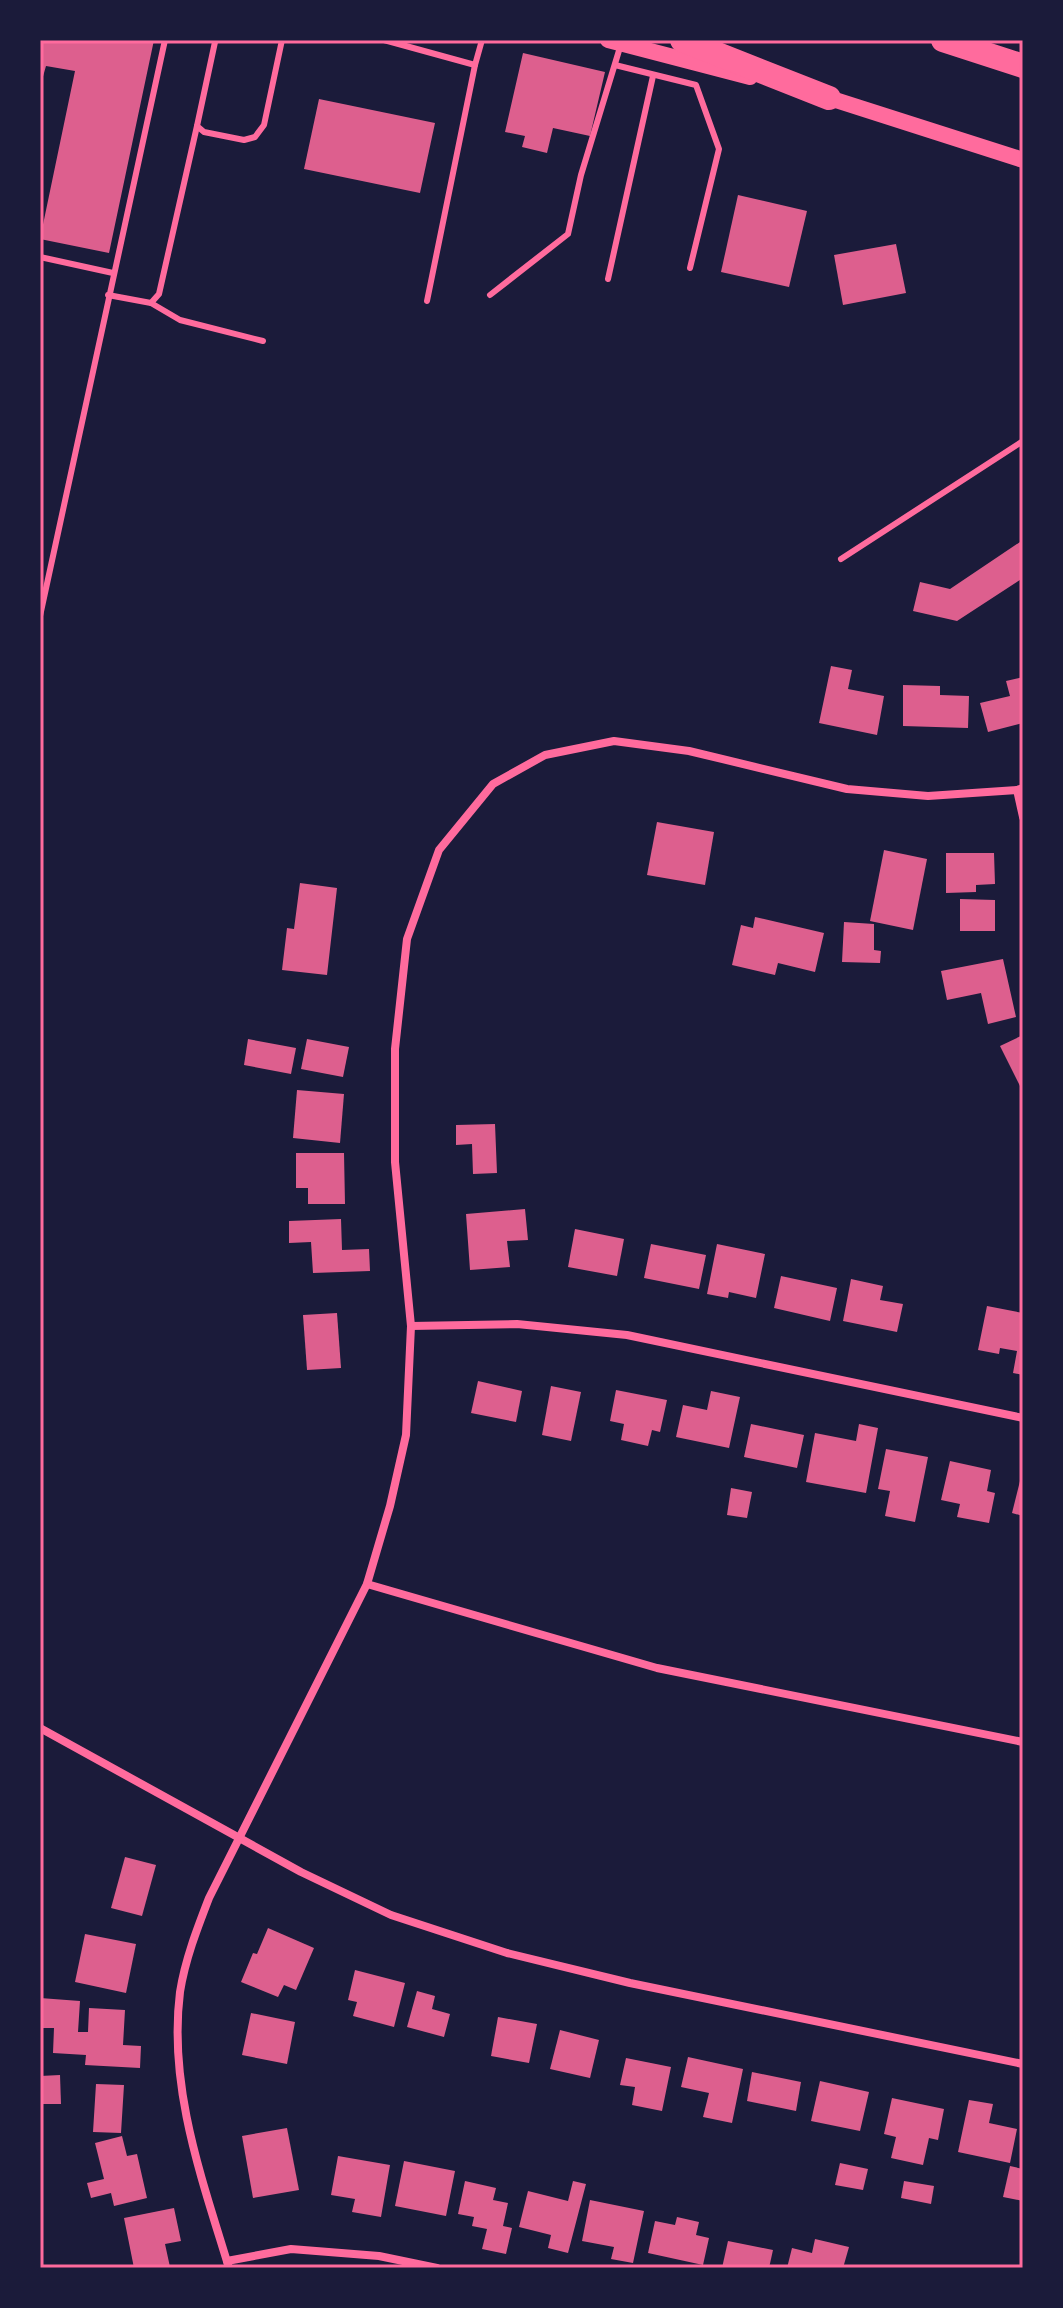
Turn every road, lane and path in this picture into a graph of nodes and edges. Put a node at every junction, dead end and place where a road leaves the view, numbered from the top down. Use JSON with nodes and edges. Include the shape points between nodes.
{"nodes":[{"id":1,"x":165,"y":40,"type":"edge"},
{"id":2,"x":205,"y":40,"type":"edge"},
{"id":3,"x":282,"y":40,"type":"edge"},
{"id":4,"x":384,"y":40,"type":"edge"},
{"id":5,"x":482,"y":40,"type":"edge"},
{"id":6,"x":682,"y":40,"type":"edge"},
{"id":7,"x":943,"y":40,"type":"edge"},
{"id":8,"x":215,"y":41,"type":"edge"},
{"id":9,"x":615,"y":42,"type":"edge"},
{"id":10,"x":475,"y":65,"type":"junction"},
{"id":11,"x":615,"y":65,"type":"junction"},
{"id":12,"x":1023,"y":66,"type":"edge"},
{"id":13,"x":653,"y":76,"type":"junction"},
{"id":14,"x":829,"y":98,"type":"junction"},
{"id":15,"x":197,"y":126,"type":"junction"},
{"id":16,"x":1023,"y":160,"type":"edge"},
{"id":17,"x":40,"y":257,"type":"edge"},
{"id":18,"x":690,"y":268,"type":"dead end"},
{"id":19,"x":113,"y":273,"type":"junction"},
{"id":20,"x":608,"y":279,"type":"dead end"},
{"id":21,"x":108,"y":295,"type":"junction"},
{"id":22,"x":490,"y":295,"type":"dead end"},
{"id":23,"x":427,"y":301,"type":"dead end"},
{"id":24,"x":151,"y":303,"type":"junction"},
{"id":25,"x":263,"y":341,"type":"dead end"},
{"id":26,"x":1023,"y":441,"type":"edge"},
{"id":27,"x":841,"y":559,"type":"dead end"},
{"id":28,"x":40,"y":616,"type":"edge"},
{"id":29,"x":1020,"y":789,"type":"edge"},
{"id":30,"x":1023,"y":817,"type":"edge"},
{"id":31,"x":411,"y":1326,"type":"junction"},
{"id":32,"x":1023,"y":1418,"type":"edge"},
{"id":33,"x":367,"y":1584,"type":"junction"},
{"id":34,"x":40,"y":1728,"type":"edge"},
{"id":35,"x":1023,"y":1742,"type":"edge"},
{"id":36,"x":239,"y":1837,"type":"junction"},
{"id":37,"x":1023,"y":2064,"type":"edge"},
{"id":38,"x":228,"y":2265,"type":"edge"},
{"id":39,"x":437,"y":2268,"type":"edge"}],
"edges":[{"from":1,"to":19,"type":"lane"},
{"from":2,"to":8,"type":"lane"},
{"from":3,"to":15,"type":"lane","via":[[264,125],[255,137],[244,140]]},
{"from":4,"to":10,"type":"lane"},
{"from":5,"to":10,"type":"lane"},
{"from":6,"to":14,"type":"highway"},
{"from":7,"to":12,"type":"highway"},
{"from":8,"to":15,"type":"lane"},
{"from":9,"to":11,"type":"lane"},
{"from":9,"to":14,"type":"main road"},
{"from":10,"to":23,"type":"lane"},
{"from":11,"to":13,"type":"lane"},
{"from":11,"to":22,"type":"lane","via":[[568,234]]},
{"from":13,"to":18,"type":"lane","via":[[696,85],[719,149]]},
{"from":13,"to":20,"type":"lane"},
{"from":14,"to":16,"type":"main road"},
{"from":15,"to":24,"type":"lane","via":[[159,294]]},
{"from":17,"to":19,"type":"lane"},
{"from":19,"to":21,"type":"lane"},
{"from":21,"to":24,"type":"lane"},
{"from":21,"to":28,"type":"lane"},
{"from":24,"to":25,"type":"lane","via":[[180,320]]},
{"from":26,"to":27,"type":"lane"},
{"from":29,"to":30,"type":"street"},
{"from":29,"to":31,"type":"street","via":[[928,796],[847,789],[689,751],[614,741],[545,755],[493,784],[439,850],[407,939],[395,1049],[395,1162]]},
{"from":31,"to":32,"type":"street","via":[[517,1324],[627,1335]]},
{"from":31,"to":33,"type":"street","via":[[406,1435]]},
{"from":33,"to":35,"type":"street","via":[[657,1668]]},
{"from":33,"to":36,"type":"street"},
{"from":34,"to":36,"type":"street"},
{"from":36,"to":37,"type":"street","via":[[391,1915],[507,1953]]},
{"from":36,"to":38,"type":"street","via":[[193,1941],[180,1991],[177,2054],[195,2161]]},
{"from":38,"to":39,"type":"street","via":[[291,2249],[379,2256]]}]}
